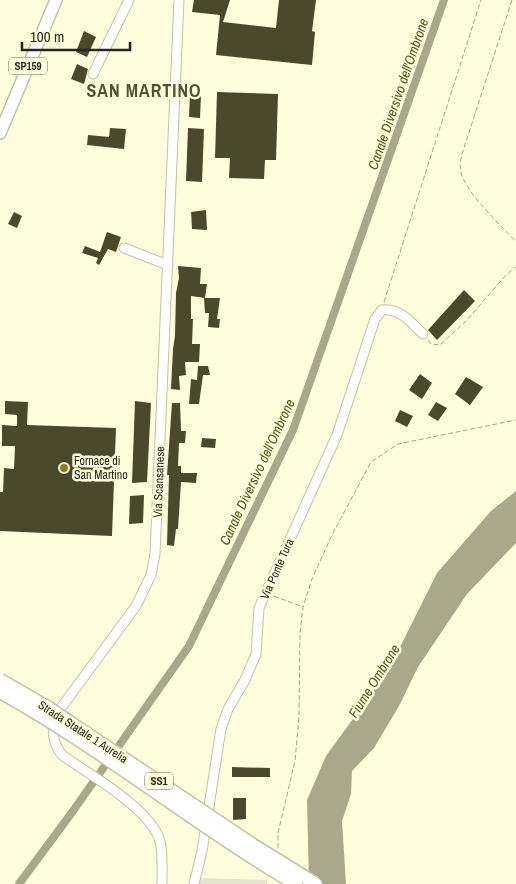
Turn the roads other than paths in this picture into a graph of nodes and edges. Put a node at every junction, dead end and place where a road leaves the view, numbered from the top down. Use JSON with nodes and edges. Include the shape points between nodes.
{"nodes":[{"id":1,"x":56,"y":0,"type":"edge"},
{"id":2,"x":129,"y":0,"type":"edge"},
{"id":3,"x":179,"y":0,"type":"edge"},
{"id":4,"x":93,"y":74,"type":"dead end"},
{"id":5,"x":0,"y":133,"type":"edge"},
{"id":6,"x":124,"y":248,"type":"dead end"},
{"id":7,"x":168,"y":265,"type":"junction"},
{"id":8,"x":423,"y":334,"type":"road end"},
{"id":9,"x":0,"y":680,"type":"edge"},
{"id":10,"x":0,"y":692,"type":"edge"},
{"id":11,"x":162,"y":884,"type":"edge"},
{"id":12,"x":194,"y":884,"type":"edge"},
{"id":13,"x":296,"y":884,"type":"edge"},
{"id":14,"x":316,"y":884,"type":"edge"}],
"edges":[{"from":1,"to":5,"type":"main road","number":"SP159"},
{"from":2,"to":4,"type":"street"},
{"from":3,"to":7,"type":"street","name":"Via Scansanese"},
{"from":6,"to":7,"type":"street"},
{"from":7,"to":11,"type":"street","name":"Via Scansanese","via":[[155,554],[151,575],[136,606],[55,716],[52,728],[55,746],[62,754],[139,809],[151,823],[160,842]]},
{"from":8,"to":12,"type":"street","name":"Via Ponte Tura","via":[[404,315],[384,310],[375,319],[337,435],[259,608],[256,654],[228,708],[221,729]]},
{"from":9,"to":14,"type":"highway","name":"Strada Statale 1 Aurelia","number":"SS1","bridge":true,"via":[[47,707]]},
{"from":10,"to":13,"type":"highway","name":"Strada Statale 1 Aurelia","number":"SS1","bridge":true,"via":[[41,715]]}]}
